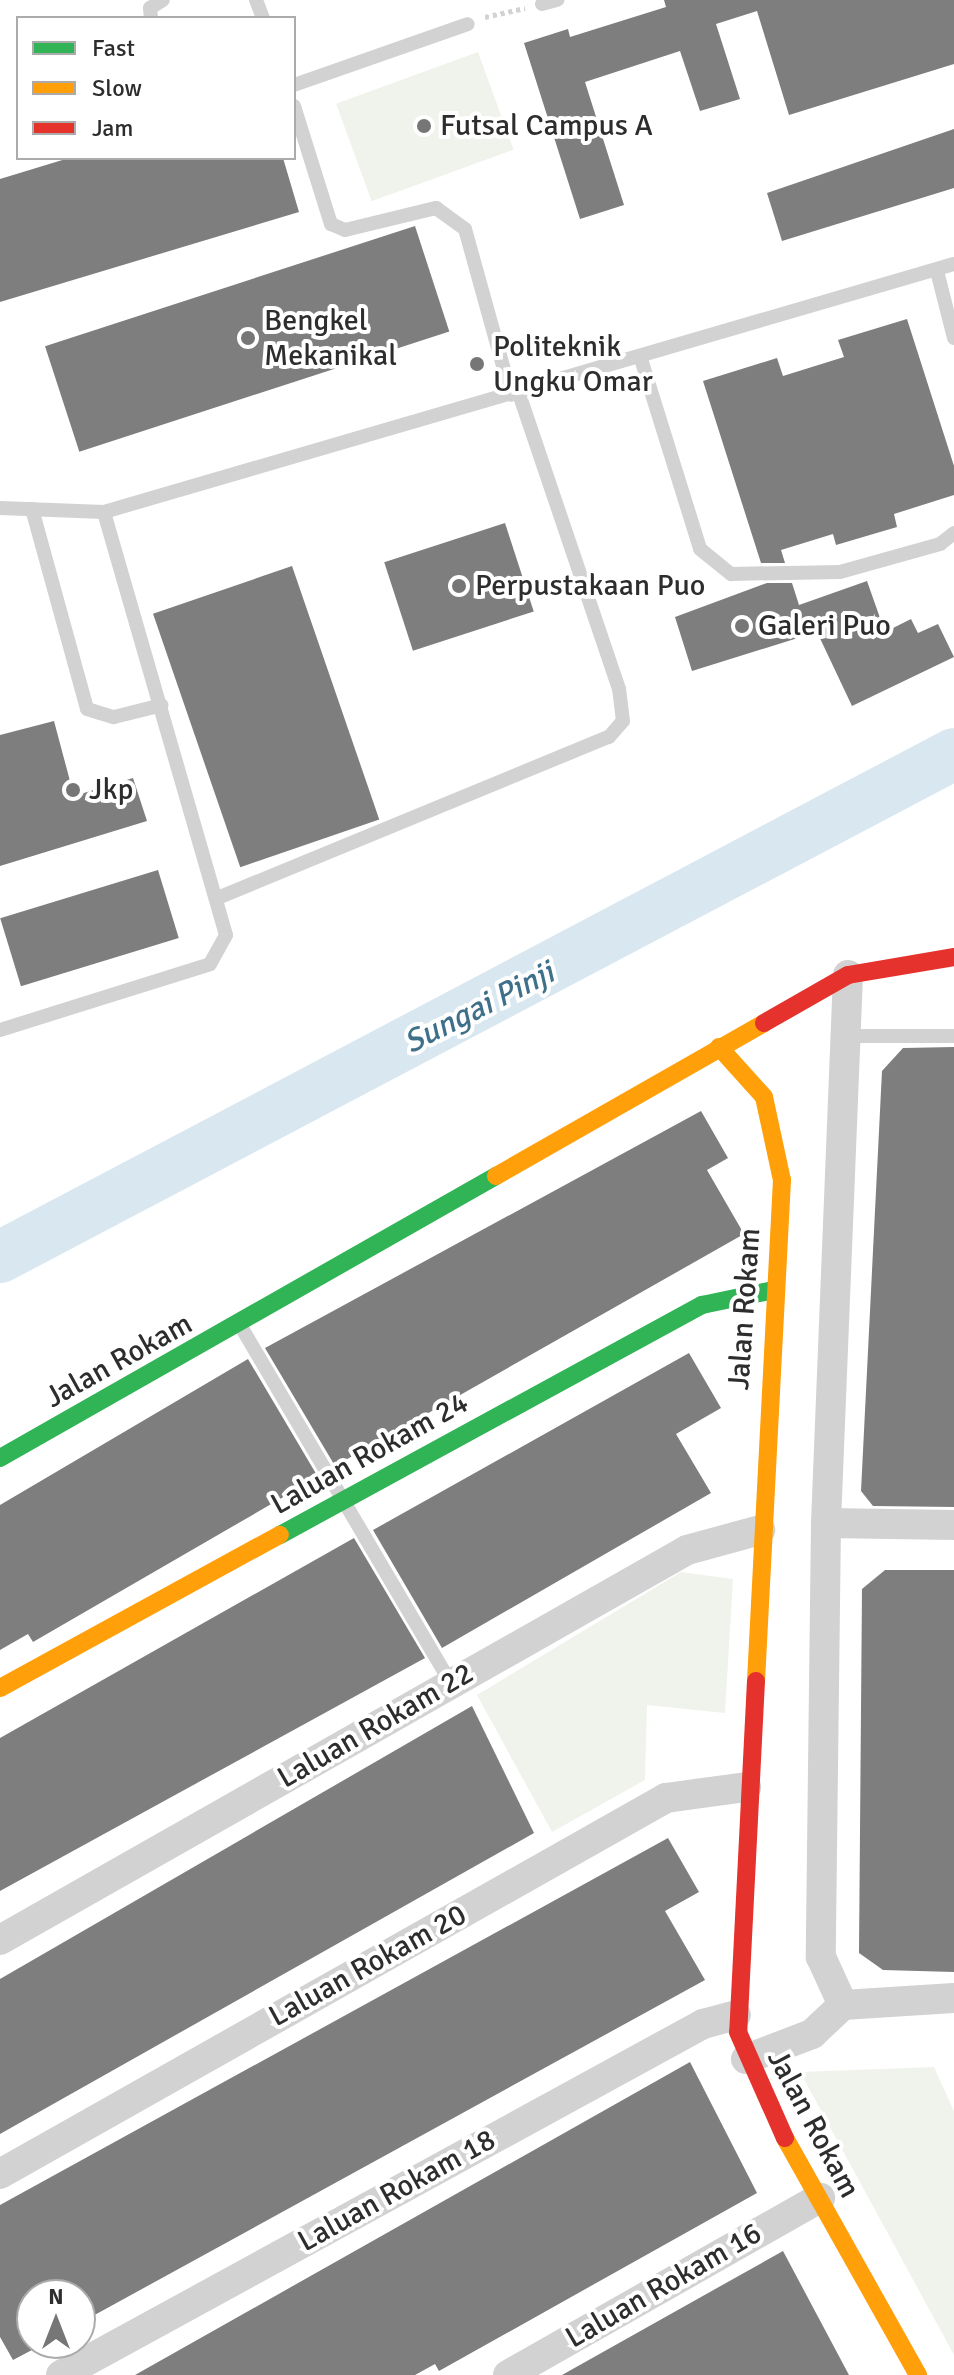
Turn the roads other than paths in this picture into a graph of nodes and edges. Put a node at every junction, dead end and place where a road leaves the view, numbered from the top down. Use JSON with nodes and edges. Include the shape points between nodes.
{"nodes":[{"id":1,"x":163,"y":0,"type":"edge"},
{"id":2,"x":151,"y":16,"type":"edge"},
{"id":3,"x":468,"y":24,"type":"road end"},
{"id":4,"x":296,"y":84,"type":"edge"},
{"id":5,"x":296,"y":112,"type":"edge"},
{"id":6,"x":954,"y":264,"type":"edge"},
{"id":7,"x":937,"y":271,"type":"junction"},
{"id":8,"x":954,"y":338,"type":"edge"},
{"id":9,"x":641,"y":359,"type":"junction"},
{"id":10,"x":515,"y":394,"type":"junction"},
{"id":11,"x":0,"y":508,"type":"edge"},
{"id":12,"x":32,"y":509,"type":"junction"},
{"id":13,"x":104,"y":512,"type":"junction"},
{"id":14,"x":954,"y":533,"type":"edge"},
{"id":15,"x":162,"y":705,"type":"junction"},
{"id":16,"x":220,"y":897,"type":"junction"},
{"id":17,"x":954,"y":957,"type":"edge"},
{"id":18,"x":848,"y":975,"type":"junction"},
{"id":19,"x":0,"y":1030,"type":"edge"},
{"id":20,"x":843,"y":1036,"type":"junction"},
{"id":21,"x":954,"y":1036,"type":"edge"},
{"id":22,"x":719,"y":1047,"type":"junction"},
{"id":23,"x":774,"y":1290,"type":"junction"},
{"id":24,"x":240,"y":1324,"type":"junction"},
{"id":25,"x":0,"y":1458,"type":"edge"},
{"id":26,"x":345,"y":1500,"type":"junction"},
{"id":27,"x":826,"y":1523,"type":"junction"},
{"id":28,"x":954,"y":1525,"type":"edge"},
{"id":29,"x":760,"y":1530,"type":"junction"},
{"id":30,"x":451,"y":1683,"type":"junction"},
{"id":31,"x":0,"y":1688,"type":"edge"},
{"id":32,"x":746,"y":1787,"type":"junction"},
{"id":33,"x":0,"y":1940,"type":"edge"},
{"id":34,"x":954,"y":1998,"type":"edge"},
{"id":35,"x":843,"y":2005,"type":"junction"},
{"id":36,"x":736,"y":2015,"type":"junction"},
{"id":37,"x":746,"y":2059,"type":"junction"},
{"id":38,"x":0,"y":2174,"type":"edge"},
{"id":39,"x":820,"y":2198,"type":"junction"},
{"id":40,"x":61,"y":2375,"type":"edge"},
{"id":41,"x":508,"y":2375,"type":"edge"},
{"id":42,"x":918,"y":2375,"type":"edge"}],
"edges":[{"from":1,"to":2,"type":"lane","via":[[150,8]]},
{"from":3,"to":4,"type":"lane"},
{"from":5,"to":10,"type":"lane","via":[[331,224],[345,230],[436,208],[465,229]]},
{"from":6,"to":7,"type":"lane"},
{"from":7,"to":8,"type":"lane"},
{"from":7,"to":9,"type":"lane"},
{"from":9,"to":10,"type":"lane"},
{"from":9,"to":14,"type":"lane","via":[[700,549],[731,574],[840,572],[940,544]]},
{"from":10,"to":13,"type":"lane"},
{"from":10,"to":16,"type":"lane","via":[[619,689],[623,721],[609,737]]},
{"from":11,"to":12,"type":"lane"},
{"from":12,"to":13,"type":"lane"},
{"from":12,"to":15,"type":"lane","via":[[87,709],[114,717]]},
{"from":13,"to":15,"type":"lane"},
{"from":15,"to":16,"type":"lane"},
{"from":16,"to":19,"type":"lane","via":[[226,935],[210,964]]},
{"from":17,"to":18,"type":"street"},
{"from":18,"to":20,"type":"street"},
{"from":18,"to":22,"type":"street"},
{"from":20,"to":21,"type":"lane"},
{"from":20,"to":27,"type":"street"},
{"from":22,"to":23,"type":"street","name":"Jalan Rokam","via":[[764,1097],[782,1180]]},
{"from":22,"to":24,"type":"street","name":"Jalan Rokam"},
{"from":23,"to":26,"type":"street","name":"Laluan Rokam 24","via":[[702,1305]]},
{"from":23,"to":29,"type":"street","name":"Jalan Rokam"},
{"from":24,"to":25,"type":"street","name":"Jalan Rokam"},
{"from":24,"to":26,"type":"lane"},
{"from":26,"to":30,"type":"lane"},
{"from":26,"to":31,"type":"street","name":"Laluan Rokam 24"},
{"from":27,"to":28,"type":"street"},
{"from":27,"to":35,"type":"street","via":[[821,1957]]},
{"from":29,"to":30,"type":"street","name":"Laluan Rokam 22","via":[[687,1550]]},
{"from":29,"to":32,"type":"street","name":"Jalan Rokam"},
{"from":30,"to":33,"type":"street","name":"Laluan Rokam 22"},
{"from":32,"to":36,"type":"street","name":"Jalan Rokam"},
{"from":32,"to":38,"type":"street","name":"Laluan Rokam 20","via":[[666,1798]]},
{"from":34,"to":35,"type":"street"},
{"from":35,"to":37,"type":"street","via":[[812,2034]]},
{"from":36,"to":37,"type":"street","name":"Jalan Rokam"},
{"from":36,"to":40,"type":"street","name":"Laluan Rokam 18","via":[[703,2024]]},
{"from":37,"to":39,"type":"street","name":"Jalan Rokam"},
{"from":39,"to":41,"type":"street","name":"Laluan Rokam 16"},
{"from":39,"to":42,"type":"street","name":"Jalan Rokam"}]}
